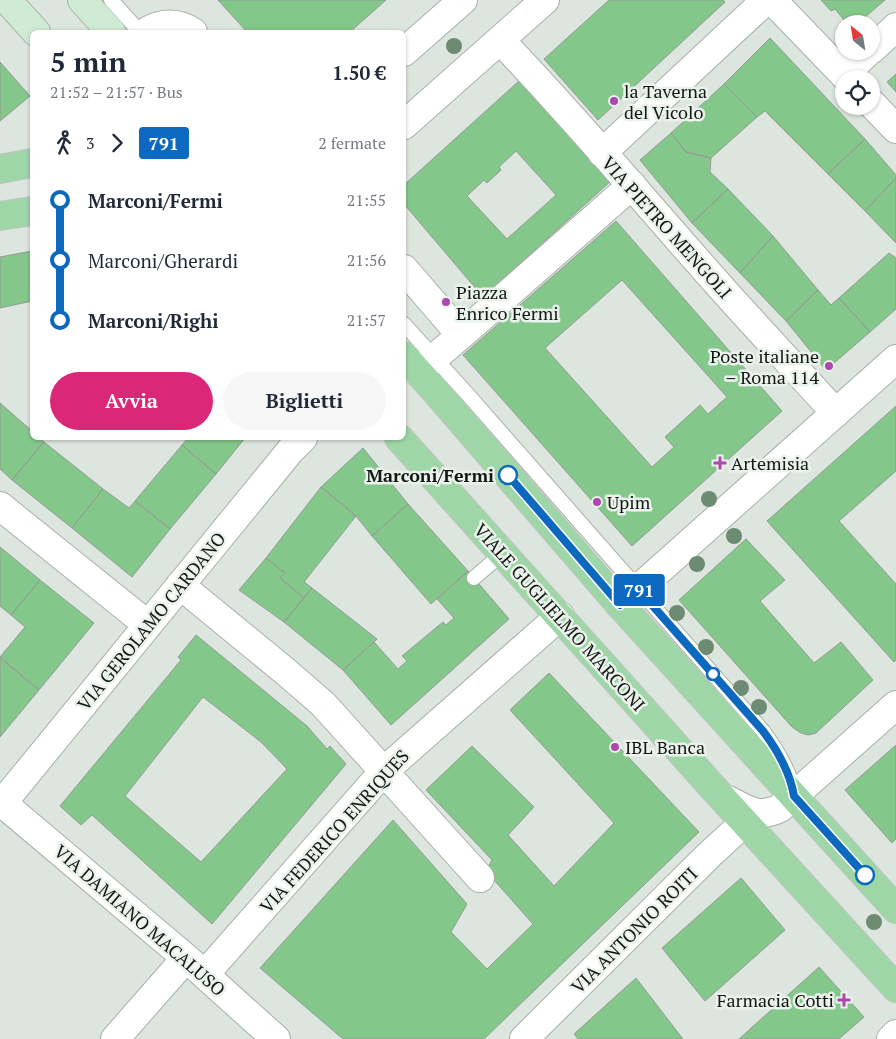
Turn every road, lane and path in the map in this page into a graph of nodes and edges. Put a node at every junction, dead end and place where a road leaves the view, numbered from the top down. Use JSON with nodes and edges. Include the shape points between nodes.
{"nodes":[{"id":1,"x":7,"y":0,"type":"edge"},
{"id":2,"x":82,"y":0,"type":"edge"},
{"id":3,"x":111,"y":0,"type":"edge"},
{"id":4,"x":463,"y":0,"type":"edge"},
{"id":5,"x":545,"y":0,"type":"edge"},
{"id":6,"x":766,"y":0,"type":"edge"},
{"id":7,"x":772,"y":0,"type":"edge"},
{"id":8,"x":896,"y":27,"type":"edge"},
{"id":9,"x":34,"y":30,"type":"edge"},
{"id":10,"x":109,"y":30,"type":"edge"},
{"id":11,"x":138,"y":30,"type":"edge"},
{"id":12,"x":149,"y":30,"type":"edge"},
{"id":13,"x":190,"y":30,"type":"edge"},
{"id":14,"x":500,"y":40,"type":"junction"},
{"id":15,"x":880,"y":41,"type":"edge"},
{"id":16,"x":406,"y":50,"type":"edge"},
{"id":17,"x":861,"y":60,"type":"edge"},
{"id":18,"x":839,"y":70,"type":"edge"},
{"id":19,"x":852,"y":70,"type":"edge"},
{"id":20,"x":880,"y":112,"type":"edge"},
{"id":21,"x":406,"y":123,"type":"edge"},
{"id":22,"x":896,"y":129,"type":"edge"},
{"id":23,"x":602,"y":153,"type":"junction"},
{"id":24,"x":30,"y":163,"type":"edge"},
{"id":25,"x":0,"y":169,"type":"edge"},
{"id":26,"x":632,"y":186,"type":"junction"},
{"id":27,"x":30,"y":210,"type":"edge"},
{"id":28,"x":0,"y":216,"type":"edge"},
{"id":29,"x":406,"y":270,"type":"edge"},
{"id":30,"x":406,"y":328,"type":"edge"},
{"id":31,"x":461,"y":335,"type":"junction"},
{"id":32,"x":896,"y":359,"type":"edge"},
{"id":33,"x":426,"y":368,"type":"edge"},
{"id":34,"x":836,"y":413,"type":"junction"},
{"id":35,"x":301,"y":440,"type":"edge"},
{"id":36,"x":401,"y":440,"type":"edge"},
{"id":37,"x":0,"y":506,"type":"edge"},
{"id":38,"x":503,"y":553,"type":"junction"},
{"id":39,"x":474,"y":578,"type":"dead end"},
{"id":40,"x":180,"y":585,"type":"junction"},
{"id":41,"x":629,"y":597,"type":"junction"},
{"id":42,"x":560,"y":616,"type":"junction"},
{"id":43,"x":148,"y":625,"type":"junction"},
{"id":44,"x":896,"y":706,"type":"edge"},
{"id":45,"x":384,"y":771,"type":"junction"},
{"id":46,"x":721,"y":796,"type":"junction"},
{"id":47,"x":794,"y":796,"type":"junction"},
{"id":48,"x":1,"y":804,"type":"edge"},
{"id":49,"x":745,"y":822,"type":"junction"},
{"id":50,"x":480,"y":878,"type":"dead end"},
{"id":51,"x":896,"y":909,"type":"edge"},
{"id":52,"x":195,"y":966,"type":"junction"},
{"id":53,"x":896,"y":988,"type":"edge"},
{"id":54,"x":896,"y":1034,"type":"edge"},
{"id":55,"x":115,"y":1039,"type":"edge"},
{"id":56,"x":276,"y":1039,"type":"edge"},
{"id":57,"x":524,"y":1039,"type":"edge"},
{"id":58,"x":891,"y":1039,"type":"edge"}],
"edges":[{"from":1,"to":9,"type":"main road"},
{"from":2,"to":10,"type":"main road"},
{"from":3,"to":11,"type":"lane"},
{"from":4,"to":16,"type":"street"},
{"from":5,"to":14,"type":"street"},
{"from":6,"to":23,"type":"street"},
{"from":7,"to":18,"type":"street"},
{"from":8,"to":15,"type":"street"},
{"from":12,"to":13,"type":"street","via":[[171,24]]},
{"from":14,"to":21,"type":"street"},
{"from":14,"to":23,"type":"street","name":"VIA PIETRO MENGOLI"},
{"from":17,"to":19,"type":"street"},
{"from":20,"to":22,"type":"street"},
{"from":23,"to":26,"type":"street","name":"VIA PIETRO MENGOLI"},
{"from":24,"to":25,"type":"main road"},
{"from":26,"to":31,"type":"street"},
{"from":26,"to":34,"type":"street","name":"VIA PIETRO MENGOLI"},
{"from":27,"to":28,"type":"main road"},
{"from":29,"to":31,"type":"street"},
{"from":30,"to":33,"type":"lane"},
{"from":31,"to":33,"type":"street"},
{"from":32,"to":34,"type":"street"},
{"from":33,"to":41,"type":"main road"},
{"from":34,"to":41,"type":"street"},
{"from":35,"to":40,"type":"street","name":"VIA GEROLAMO CARDANO"},
{"from":36,"to":38,"type":"main road","name":"VIALE GUGLIELMO MARCONI"},
{"from":37,"to":43,"type":"street"},
{"from":38,"to":39,"type":"lane"},
{"from":38,"to":42,"type":"main road","name":"VIALE GUGLIELMO MARCONI"},
{"from":40,"to":43,"type":"street","name":"VIA GEROLAMO CARDANO"},
{"from":40,"to":45,"type":"street","via":[[312,694]]},
{"from":41,"to":47,"type":"main road"},
{"from":42,"to":45,"type":"street","name":"VIA FEDERICO ENRIQUES"},
{"from":42,"to":46,"type":"main road","name":"VIALE GUGLIELMO MARCONI"},
{"from":43,"to":48,"type":"street","name":"VIA GEROLAMO CARDANO"},
{"from":44,"to":47,"type":"street"},
{"from":45,"to":50,"type":"street"},
{"from":45,"to":52,"type":"street","name":"VIA FEDERICO ENRIQUES"},
{"from":46,"to":47,"type":"street","name":"VIALE GUGLIELMO MARCONI","via":[[764,814],[780,808]]},
{"from":46,"to":49,"type":"main road","name":"VIALE GUGLIELMO MARCONI"},
{"from":47,"to":51,"type":"main road"},
{"from":48,"to":52,"type":"street","name":"VIA DAMIANO MACALUSO"},
{"from":49,"to":53,"type":"main road","name":"VIALE GUGLIELMO MARCONI"},
{"from":49,"to":57,"type":"street","name":"VIA ANTONIO ROITI"},
{"from":52,"to":55,"type":"street","name":"VIA FEDERICO ENRIQUES"},
{"from":52,"to":56,"type":"street","name":"VIA DAMIANO MACALUSO"},
{"from":54,"to":58,"type":"street"}]}
